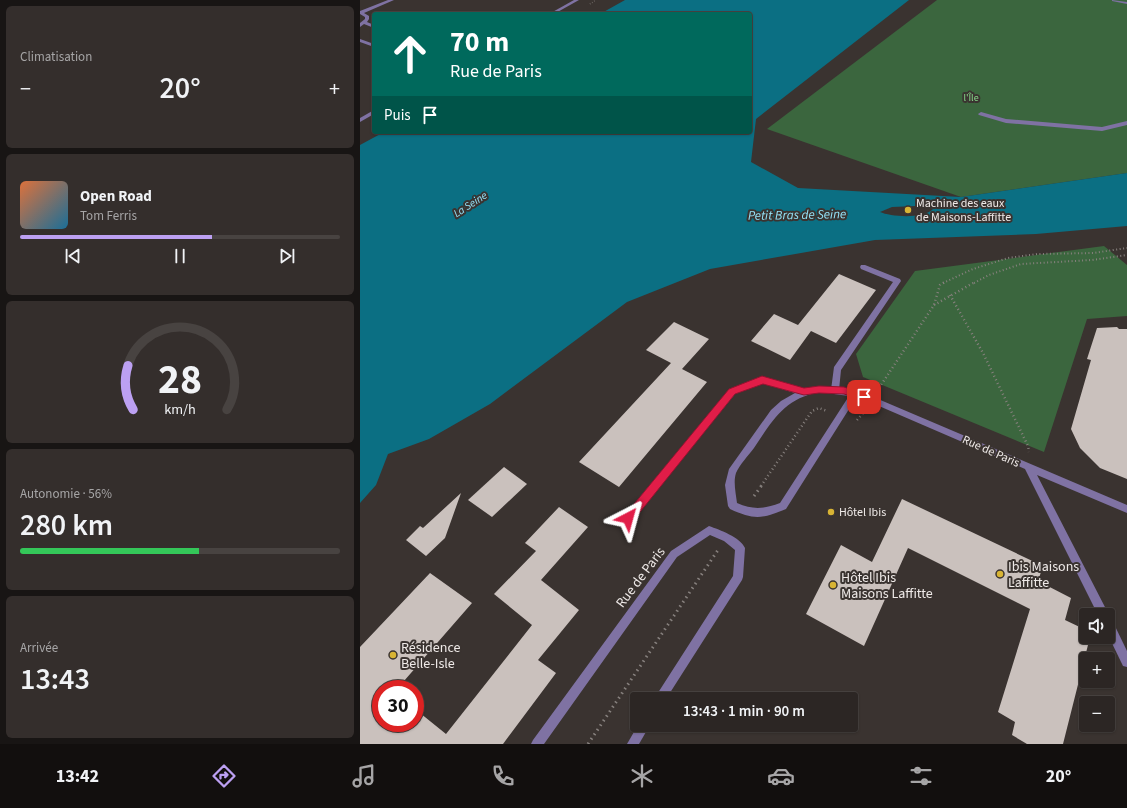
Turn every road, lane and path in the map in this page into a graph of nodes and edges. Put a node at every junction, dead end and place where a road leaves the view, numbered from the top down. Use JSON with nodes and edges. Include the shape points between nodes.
{"nodes":[{"id":1,"x":392,"y":0,"type":"edge"},
{"id":2,"x":577,"y":0,"type":"edge"},
{"id":3,"x":1114,"y":0,"type":"edge"},
{"id":4,"x":1127,"y":3,"type":"edge"},
{"id":5,"x":361,"y":12,"type":"edge"},
{"id":6,"x":555,"y":12,"type":"edge"},
{"id":7,"x":365,"y":23,"type":"junction"},
{"id":8,"x":360,"y":26,"type":"edge"},
{"id":9,"x":372,"y":26,"type":"edge"},
{"id":10,"x":360,"y":40,"type":"edge"},
{"id":11,"x":372,"y":45,"type":"edge"},
{"id":12,"x":372,"y":113,"type":"edge"},
{"id":13,"x":981,"y":114,"type":"dead end"},
{"id":14,"x":360,"y":120,"type":"edge"},
{"id":15,"x":1127,"y":123,"type":"edge"},
{"id":16,"x":1127,"y":255,"type":"edge"},
{"id":17,"x":863,"y":267,"type":"dead end"},
{"id":18,"x":950,"y":295,"type":"junction"},
{"id":19,"x":934,"y":305,"type":"dead end"},
{"id":20,"x":834,"y":390,"type":"junction"},
{"id":21,"x":804,"y":392,"type":"junction"},
{"id":22,"x":854,"y":394,"type":"junction"},
{"id":23,"x":1029,"y":468,"type":"junction"},
{"id":24,"x":1127,"y":509,"type":"edge"},
{"id":25,"x":628,"y":518,"type":"dead end"},
{"id":26,"x":1099,"y":608,"type":"edge"},
{"id":27,"x":1115,"y":638,"type":"edge"},
{"id":28,"x":1127,"y":662,"type":"edge"},
{"id":29,"x":664,"y":692,"type":"edge"},
{"id":30,"x":640,"y":732,"type":"edge"},
{"id":31,"x":537,"y":744,"type":"edge"},
{"id":32,"x":632,"y":744,"type":"edge"}],
"edges":[{"from":1,"to":5,"type":"street"},
{"from":2,"to":6,"type":"street"},
{"from":3,"to":4,"type":"street"},
{"from":5,"to":7,"type":"street","via":[[367,16]]},
{"from":7,"to":8,"type":"street"},
{"from":7,"to":9,"type":"street"},
{"from":10,"to":11,"type":"street"},
{"from":12,"to":14,"type":"street"},
{"from":13,"to":15,"type":"street","via":[[1006,121],[1102,128]]},
{"from":16,"to":18,"type":"path","via":[[1092,260],[1021,264],[988,275]]},
{"from":17,"to":20,"type":"street","via":[[897,281],[837,369]]},
{"from":18,"to":19,"type":"path"},
{"from":18,"to":23,"type":"path","via":[[983,353],[1028,446]]},
{"from":20,"to":21,"type":"street","name":"Rue de Paris"},
{"from":20,"to":22,"type":"street","name":"Rue de Paris"},
{"from":21,"to":22,"type":"street","name":"Rue de Paris","via":[[782,403],[732,472],[730,485],[733,506],[763,514],[783,506]]},
{"from":21,"to":25,"type":"street","via":[[762,380],[732,392]]},
{"from":22,"to":23,"type":"street","name":"Rue de Paris"},
{"from":23,"to":24,"type":"street","name":"Rue de Paris"},
{"from":23,"to":26,"type":"street"},
{"from":27,"to":28,"type":"street"},
{"from":29,"to":31,"type":"street","name":"Rue de Paris","via":[[738,577],[740,548],[727,538],[709,530],[674,554]]},
{"from":30,"to":32,"type":"street"}]}
